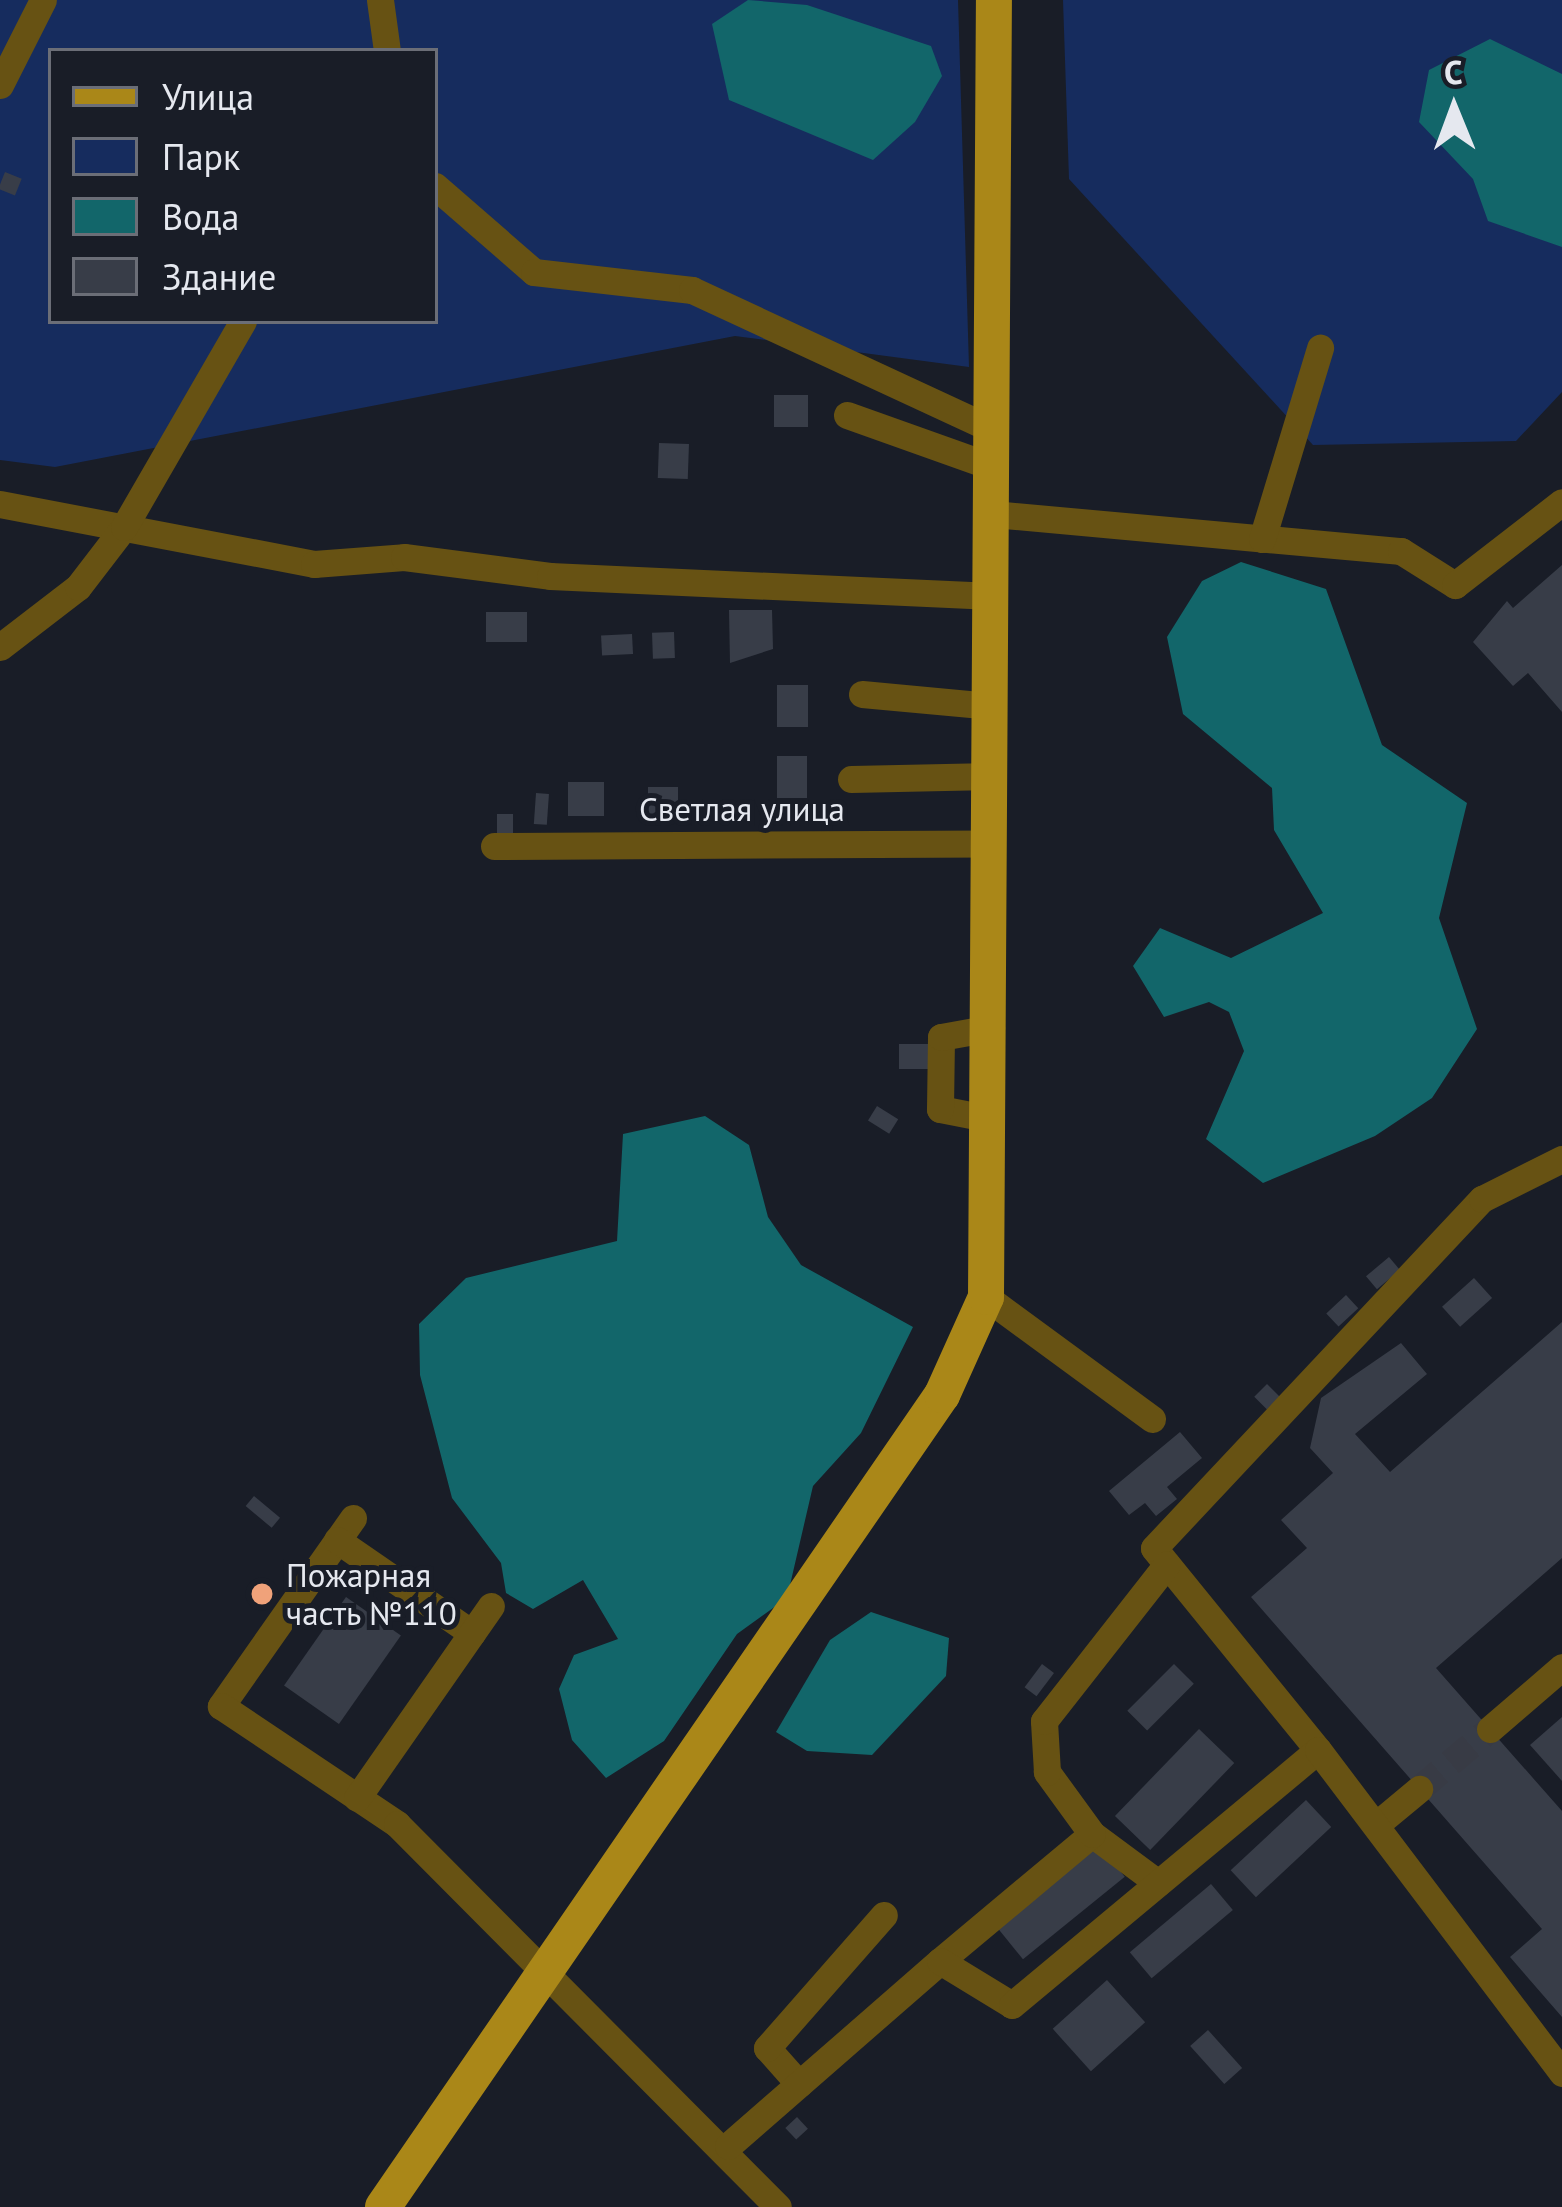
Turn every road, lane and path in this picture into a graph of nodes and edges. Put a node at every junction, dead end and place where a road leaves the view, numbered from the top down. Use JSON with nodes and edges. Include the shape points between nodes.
{"nodes":[{"id":1,"x":43,"y":0,"type":"edge"},
{"id":2,"x":380,"y":0,"type":"edge"},
{"id":3,"x":994,"y":0,"type":"edge"},
{"id":4,"x":387,"y":48,"type":"edge"},
{"id":5,"x":0,"y":85,"type":"edge"},
{"id":6,"x":438,"y":189,"type":"edge"},
{"id":7,"x":241,"y":324,"type":"edge"},
{"id":8,"x":1320,"y":348,"type":"dead end"},
{"id":9,"x":847,"y":415,"type":"dead end"},
{"id":10,"x":993,"y":448,"type":"junction"},
{"id":11,"x":1562,"y":502,"type":"edge"},
{"id":12,"x":0,"y":504,"type":"edge"},
{"id":13,"x":993,"y":514,"type":"junction"},
{"id":14,"x":124,"y":527,"type":"junction"},
{"id":15,"x":1262,"y":539,"type":"junction"},
{"id":16,"x":993,"y":596,"type":"junction"},
{"id":17,"x":0,"y":647,"type":"edge"},
{"id":18,"x":862,"y":694,"type":"dead end"},
{"id":19,"x":992,"y":706,"type":"junction"},
{"id":20,"x":992,"y":776,"type":"junction"},
{"id":21,"x":851,"y":778,"type":"dead end"},
{"id":22,"x":991,"y":843,"type":"junction"},
{"id":23,"x":494,"y":846,"type":"dead end"},
{"id":24,"x":991,"y":1028,"type":"junction"},
{"id":25,"x":991,"y":1120,"type":"junction"},
{"id":26,"x":1562,"y":1160,"type":"edge"},
{"id":27,"x":986,"y":1297,"type":"junction"},
{"id":28,"x":1152,"y":1419,"type":"dead end"},
{"id":29,"x":1167,"y":1564,"type":"junction"},
{"id":30,"x":491,"y":1606,"type":"dead end"},
{"id":31,"x":472,"y":1633,"type":"junction"},
{"id":32,"x":1562,"y":1667,"type":"edge"},
{"id":33,"x":1490,"y":1729,"type":"tunnel mouth"},
{"id":34,"x":1318,"y":1750,"type":"junction"},
{"id":35,"x":1419,"y":1789,"type":"tunnel mouth"},
{"id":36,"x":357,"y":1798,"type":"junction"},
{"id":37,"x":1377,"y":1824,"type":"junction"},
{"id":38,"x":1091,"y":1834,"type":"junction"},
{"id":39,"x":1159,"y":1883,"type":"junction"},
{"id":40,"x":884,"y":1915,"type":"dead end"},
{"id":41,"x":940,"y":1960,"type":"junction"},
{"id":42,"x":543,"y":1975,"type":"junction"},
{"id":43,"x":1562,"y":2073,"type":"edge"},
{"id":44,"x":799,"y":2084,"type":"junction"},
{"id":45,"x":728,"y":2146,"type":"junction"},
{"id":46,"x":383,"y":2207,"type":"edge"},
{"id":47,"x":778,"y":2207,"type":"edge"}],
"edges":[{"from":1,"to":5,"type":"lane"},
{"from":2,"to":4,"type":"lane"},
{"from":3,"to":10,"type":"main road"},
{"from":6,"to":10,"type":"lane","via":[[534,272],[692,290]]},
{"from":7,"to":14,"type":"lane"},
{"from":8,"to":15,"type":"lane"},
{"from":9,"to":10,"type":"lane"},
{"from":10,"to":13,"type":"main road"},
{"from":11,"to":15,"type":"lane","via":[[1456,586],[1401,551]]},
{"from":12,"to":14,"type":"lane"},
{"from":13,"to":15,"type":"lane"},
{"from":13,"to":16,"type":"main road"},
{"from":14,"to":16,"type":"lane","via":[[314,564],[404,557],[550,576]]},
{"from":14,"to":17,"type":"lane","via":[[78,587]]},
{"from":16,"to":19,"type":"main road"},
{"from":18,"to":19,"type":"lane"},
{"from":19,"to":20,"type":"main road"},
{"from":20,"to":21,"type":"lane"},
{"from":20,"to":22,"type":"main road"},
{"from":22,"to":23,"type":"lane","name":"Светлая улица"},
{"from":22,"to":24,"type":"main road"},
{"from":24,"to":25,"type":"main road"},
{"from":24,"to":25,"type":"lane","via":[[941,1037],[940,1109]]},
{"from":25,"to":27,"type":"main road"},
{"from":26,"to":29,"type":"lane","via":[[1482,1199],[1154,1548]]},
{"from":27,"to":28,"type":"lane"},
{"from":27,"to":42,"type":"main road","via":[[942,1395]]},
{"from":29,"to":34,"type":"lane"},
{"from":29,"to":38,"type":"lane","via":[[1044,1720],[1047,1772]]},
{"from":30,"to":31,"type":"lane"},
{"from":31,"to":36,"type":"lane"},
{"from":31,"to":36,"type":"lane","via":[[345,1529],[221,1706]]},
{"from":32,"to":33,"type":"lane"},
{"from":34,"to":37,"type":"lane"},
{"from":34,"to":39,"type":"lane"},
{"from":35,"to":37,"type":"lane"},
{"from":36,"to":42,"type":"lane","via":[[397,1824]]},
{"from":37,"to":43,"type":"lane"},
{"from":38,"to":39,"type":"lane"},
{"from":38,"to":41,"type":"lane"},
{"from":39,"to":41,"type":"lane","via":[[1012,2005]]},
{"from":40,"to":44,"type":"lane","via":[[767,2048]]},
{"from":41,"to":44,"type":"lane"},
{"from":42,"to":45,"type":"lane"},
{"from":42,"to":46,"type":"main road"},
{"from":44,"to":45,"type":"lane"},
{"from":45,"to":47,"type":"lane"}]}
